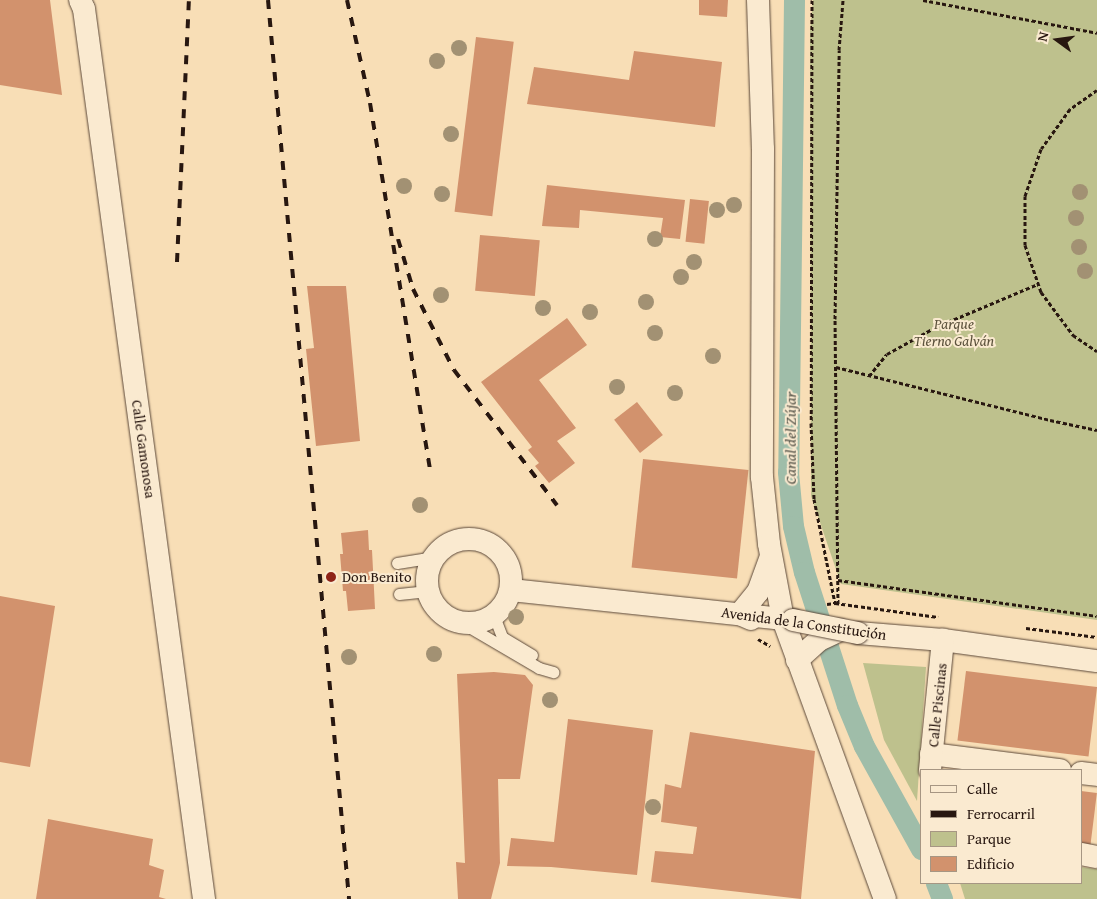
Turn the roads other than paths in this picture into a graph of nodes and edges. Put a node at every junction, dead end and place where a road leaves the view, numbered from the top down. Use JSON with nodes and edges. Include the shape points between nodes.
{"nodes":[{"id":1,"x":80,"y":0,"type":"edge"},
{"id":2,"x":758,"y":0,"type":"edge"},
{"id":3,"x":771,"y":556,"type":"junction"},
{"id":4,"x":436,"y":557,"type":"junction"},
{"id":5,"x":397,"y":563,"type":"dead end"},
{"id":6,"x":511,"y":590,"type":"junction"},
{"id":7,"x":428,"y":591,"type":"junction"},
{"id":8,"x":399,"y":594,"type":"dead end"},
{"id":9,"x":740,"y":614,"type":"junction"},
{"id":10,"x":494,"y":616,"type":"junction"},
{"id":11,"x":464,"y":624,"type":"junction"},
{"id":12,"x":846,"y":631,"type":"junction"},
{"id":13,"x":794,"y":635,"type":"junction"},
{"id":14,"x":943,"y":640,"type":"junction"},
{"id":15,"x":1097,"y":661,"type":"edge"},
{"id":16,"x":931,"y":762,"type":"edge"},
{"id":17,"x":1044,"y":769,"type":"edge"},
{"id":18,"x":1082,"y":773,"type":"edge"},
{"id":19,"x":1097,"y":775,"type":"edge"},
{"id":20,"x":1082,"y":854,"type":"edge"},
{"id":21,"x":1097,"y":856,"type":"edge"},
{"id":22,"x":204,"y":899,"type":"edge"},
{"id":23,"x":885,"y":899,"type":"edge"}],
"edges":[{"from":1,"to":22,"type":"street","name":"Calle Gamonosa"},
{"from":2,"to":3,"type":"street","via":[[763,149],[762,477]]},
{"from":3,"to":9,"type":"street","via":[[758,592]]},
{"from":3,"to":13,"type":"street"},
{"from":4,"to":5,"type":"lane"},
{"from":4,"to":6,"type":"street","via":[[451,543],[466,539],[481,541],[495,548],[505,560],[511,574]]},
{"from":4,"to":7,"type":"street","via":[[430,566]]},
{"from":6,"to":9,"type":"street","name":"Avenida de la Constitución"},
{"from":6,"to":10,"type":"street","via":[[505,604]]},
{"from":7,"to":8,"type":"lane"},
{"from":7,"to":11,"type":"street","via":[[437,610]]},
{"from":9,"to":13,"type":"street","name":"Avenida de la Constitución"},
{"from":10,"to":11,"type":"street"},
{"from":10,"to":11,"type":"lane","via":[[502,637],[541,661],[552,672],[539,668]]},
{"from":12,"to":13,"type":"street","name":"Avenida de la Constitución","bridge":true},
{"from":12,"to":13,"type":"street"},
{"from":12,"to":14,"type":"street","name":"Avenida de la Constitución"},
{"from":13,"to":23,"type":"street"},
{"from":14,"to":15,"type":"street","name":"Avenida de la Constitución"},
{"from":14,"to":16,"type":"street","name":"Calle Piscinas"},
{"from":16,"to":17,"type":"street"},
{"from":18,"to":19,"type":"street"},
{"from":20,"to":21,"type":"street"}]}
